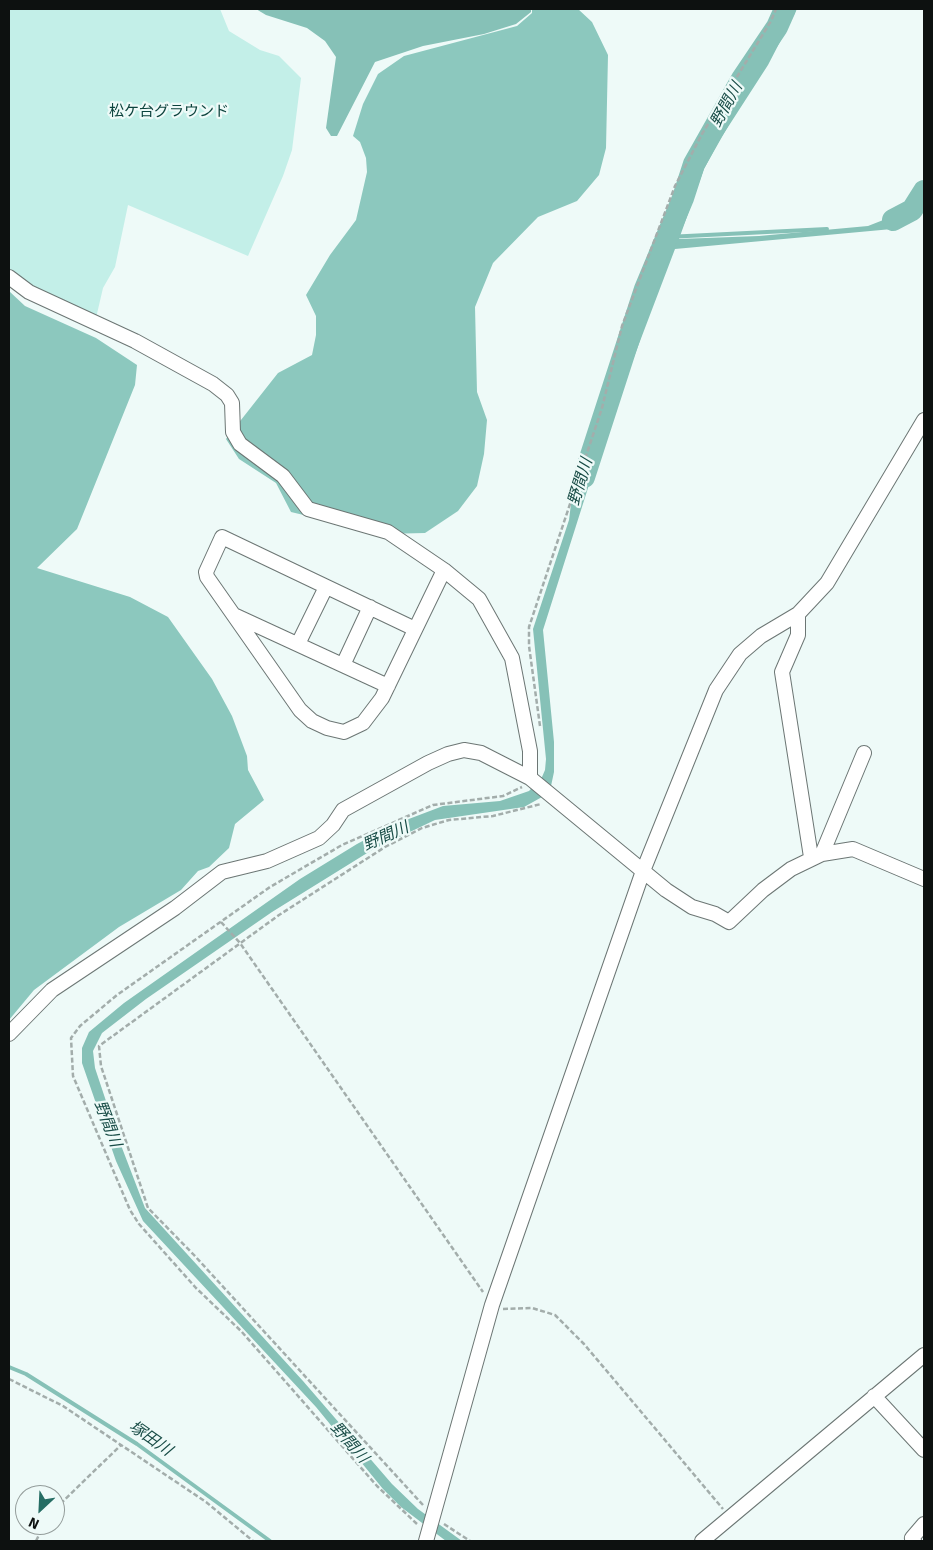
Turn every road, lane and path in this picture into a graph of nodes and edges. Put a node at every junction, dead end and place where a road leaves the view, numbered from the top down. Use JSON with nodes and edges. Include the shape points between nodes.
{"nodes":[{"id":1,"x":776,"y":9,"type":"edge"},
{"id":2,"x":9,"y":277,"type":"edge"},
{"id":3,"x":924,"y":420,"type":"edge"},
{"id":4,"x":444,"y":570,"type":"junction"},
{"id":5,"x":326,"y":586,"type":"junction"},
{"id":6,"x":370,"y":607,"type":"junction"},
{"id":7,"x":233,"y":614,"type":"junction"},
{"id":8,"x":798,"y":614,"type":"junction"},
{"id":9,"x":415,"y":629,"type":"junction"},
{"id":10,"x":298,"y":644,"type":"junction"},
{"id":11,"x":343,"y":665,"type":"junction"},
{"id":12,"x":388,"y":686,"type":"junction"},
{"id":13,"x":540,"y":734,"type":"dead end"},
{"id":14,"x":864,"y":754,"type":"dead end"},
{"id":15,"x":530,"y":778,"type":"junction"},
{"id":16,"x":550,"y":796,"type":"junction"},
{"id":17,"x":817,"y":856,"type":"junction"},
{"id":18,"x":644,"y":871,"type":"junction"},
{"id":19,"x":924,"y":879,"type":"edge"},
{"id":20,"x":221,"y":922,"type":"junction"},
{"id":21,"x":240,"y":943,"type":"junction"},
{"id":22,"x":9,"y":1034,"type":"edge"},
{"id":23,"x":492,"y":1305,"type":"junction"},
{"id":24,"x":924,"y":1355,"type":"edge"},
{"id":25,"x":9,"y":1379,"type":"edge"},
{"id":26,"x":874,"y":1396,"type":"junction"},
{"id":27,"x":120,"y":1445,"type":"junction"},
{"id":28,"x":924,"y":1450,"type":"edge"},
{"id":29,"x":65,"y":1499,"type":"edge"},
{"id":30,"x":433,"y":1516,"type":"junction"},
{"id":31,"x":731,"y":1518,"type":"junction"},
{"id":32,"x":924,"y":1524,"type":"edge"},
{"id":33,"x":427,"y":1538,"type":"edge"},
{"id":34,"x":253,"y":1541,"type":"edge"},
{"id":35,"x":470,"y":1541,"type":"edge"},
{"id":36,"x":702,"y":1541,"type":"edge"},
{"id":37,"x":914,"y":1541,"type":"edge"}],
"edges":[{"from":1,"to":13,"type":"path","via":[[675,186],[622,326],[602,408],[529,627]]},
{"from":2,"to":4,"type":"street","via":[[29,292],[135,341],[213,384],[232,403],[233,432],[240,444],[282,476],[308,509],[388,532]]},
{"from":3,"to":8,"type":"street","via":[[827,583]]},
{"from":4,"to":9,"type":"street"},
{"from":4,"to":15,"type":"street","via":[[479,599],[512,658],[530,751]]},
{"from":5,"to":6,"type":"street"},
{"from":5,"to":7,"type":"street","via":[[222,537],[206,577]]},
{"from":5,"to":10,"type":"street"},
{"from":6,"to":9,"type":"street"},
{"from":6,"to":11,"type":"street"},
{"from":7,"to":10,"type":"street"},
{"from":7,"to":12,"type":"street","via":[[300,710],[327,728],[344,732],[363,723]]},
{"from":8,"to":17,"type":"street","via":[[798,635],[782,672]]},
{"from":8,"to":18,"type":"street","via":[[761,636],[740,654],[716,690]]},
{"from":9,"to":12,"type":"street"},
{"from":10,"to":11,"type":"street"},
{"from":11,"to":12,"type":"street"},
{"from":14,"to":17,"type":"street"},
{"from":15,"to":16,"type":"street"},
{"from":15,"to":20,"type":"path","via":[[522,787],[503,796],[433,805],[342,845],[270,887]]},
{"from":15,"to":22,"type":"street","via":[[481,753],[464,750],[448,754],[343,810],[319,838],[267,861],[222,872],[52,990]]},
{"from":16,"to":18,"type":"street"},
{"from":16,"to":21,"type":"path","via":[[545,802],[530,808],[449,820],[422,828],[342,872]]},
{"from":17,"to":18,"type":"street","via":[[763,890],[729,922],[692,907]]},
{"from":17,"to":19,"type":"street","via":[[853,849]]},
{"from":18,"to":23,"type":"street"},
{"from":20,"to":21,"type":"path"},
{"from":20,"to":33,"type":"path","via":[[117,995],[80,1026],[71,1038],[73,1076],[130,1210],[139,1224],[196,1288],[241,1331]]},
{"from":21,"to":23,"type":"path"},
{"from":21,"to":30,"type":"path","via":[[99,1046],[101,1066],[148,1208]]},
{"from":23,"to":30,"type":"street"},
{"from":23,"to":31,"type":"path","via":[[503,1309],[532,1308],[555,1315],[584,1344]]},
{"from":24,"to":26,"type":"street"},
{"from":25,"to":27,"type":"path","via":[[63,1406]]},
{"from":26,"to":28,"type":"street"},
{"from":26,"to":31,"type":"street"},
{"from":27,"to":29,"type":"path"},
{"from":27,"to":34,"type":"path","via":[[206,1502]]},
{"from":30,"to":33,"type":"street"},
{"from":30,"to":35,"type":"path"},
{"from":31,"to":36,"type":"street"},
{"from":32,"to":37,"type":"street","via":[[912,1538]]}]}
